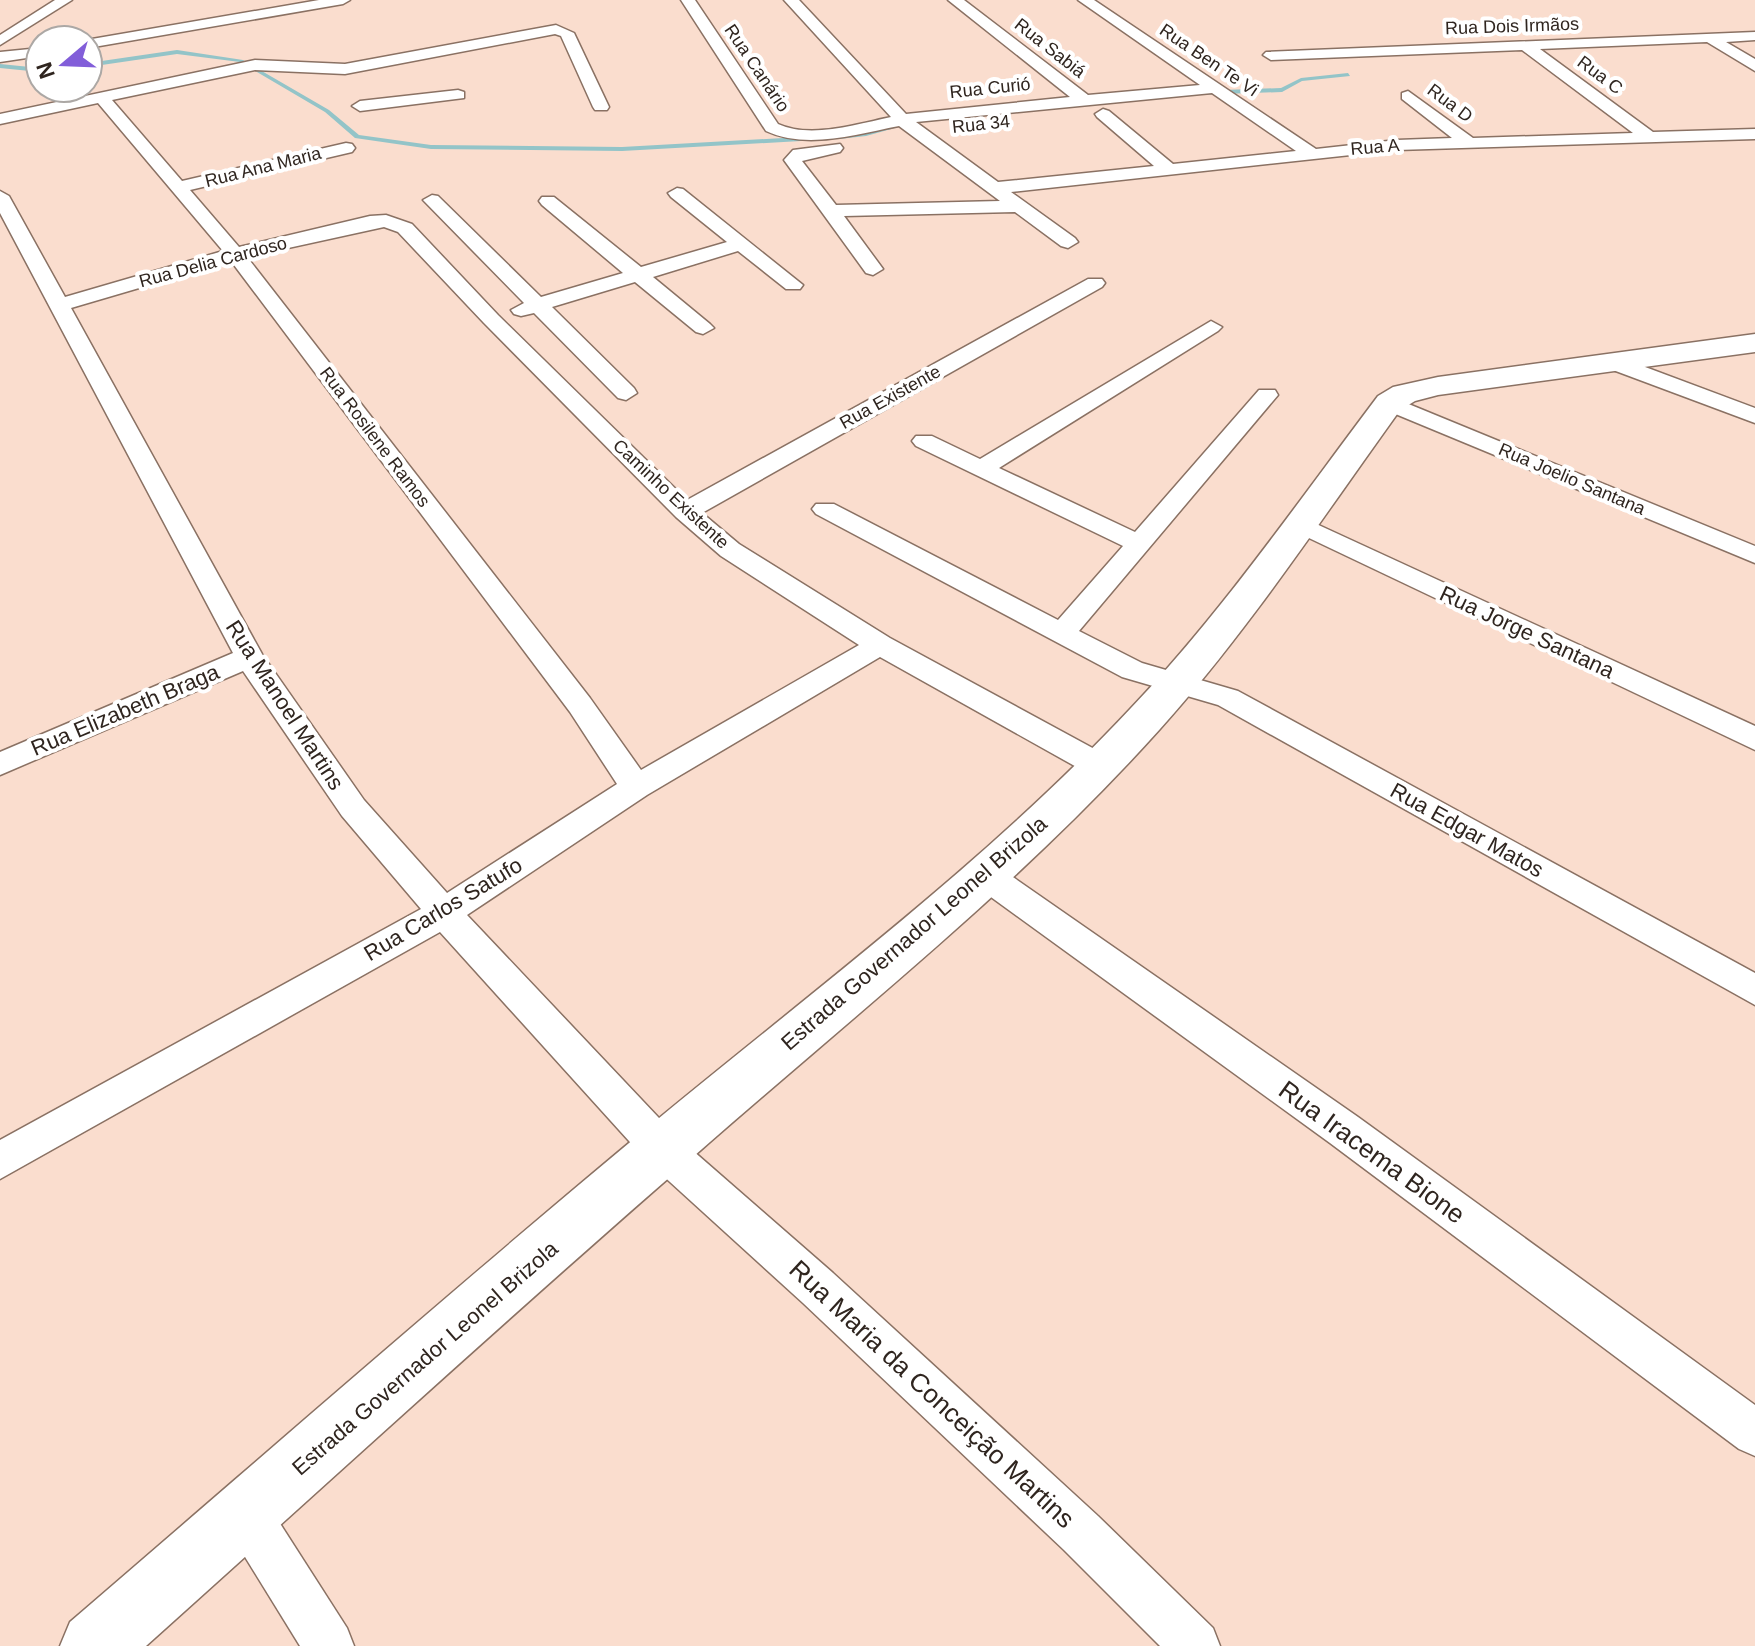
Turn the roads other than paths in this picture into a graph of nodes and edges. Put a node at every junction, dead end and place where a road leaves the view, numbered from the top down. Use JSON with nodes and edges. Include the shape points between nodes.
{"nodes":[{"id":1,"x":65,"y":0,"type":"edge"},
{"id":2,"x":343,"y":0,"type":"edge"},
{"id":3,"x":688,"y":0,"type":"edge"},
{"id":4,"x":791,"y":0,"type":"edge"},
{"id":5,"x":955,"y":0,"type":"edge"},
{"id":6,"x":1085,"y":0,"type":"edge"},
{"id":7,"x":1755,"y":36,"type":"edge"},
{"id":8,"x":1709,"y":37,"type":"junction"},
{"id":9,"x":0,"y":41,"type":"edge"},
{"id":10,"x":104,"y":41,"type":"edge"},
{"id":11,"x":1527,"y":46,"type":"junction"},
{"id":12,"x":24,"y":54,"type":"edge"},
{"id":13,"x":1271,"y":55,"type":"dead end"},
{"id":14,"x":0,"y":57,"type":"edge"},
{"id":15,"x":1755,"y":66,"type":"edge"},
{"id":16,"x":455,"y":79,"type":"junction"},
{"id":17,"x":1226,"y":95,"type":"junction"},
{"id":18,"x":104,"y":96,"type":"edge"},
{"id":19,"x":1408,"y":96,"type":"dead end"},
{"id":20,"x":1082,"y":98,"type":"junction"},
{"id":21,"x":104,"y":100,"type":"edge"},
{"id":22,"x":69,"y":104,"type":"edge"},
{"id":23,"x":360,"y":106,"type":"dead end"},
{"id":24,"x":601,"y":107,"type":"dead end"},
{"id":25,"x":1103,"y":114,"type":"junction"},
{"id":26,"x":0,"y":119,"type":"edge"},
{"id":27,"x":913,"y":127,"type":"junction"},
{"id":28,"x":1755,"y":134,"type":"edge"},
{"id":29,"x":1648,"y":136,"type":"junction"},
{"id":30,"x":1468,"y":142,"type":"junction"},
{"id":31,"x":346,"y":148,"type":"dead end"},
{"id":32,"x":1311,"y":153,"type":"junction"},
{"id":33,"x":1169,"y":169,"type":"junction"},
{"id":34,"x":180,"y":187,"type":"junction"},
{"id":35,"x":996,"y":188,"type":"junction"},
{"id":36,"x":677,"y":193,"type":"dead end"},
{"id":37,"x":0,"y":196,"type":"edge"},
{"id":38,"x":432,"y":200,"type":"dead end"},
{"id":39,"x":548,"y":201,"type":"dead end"},
{"id":40,"x":1020,"y":206,"type":"junction"},
{"id":41,"x":831,"y":211,"type":"junction"},
{"id":42,"x":370,"y":222,"type":"joint"},
{"id":43,"x":7,"y":224,"type":"edge"},
{"id":44,"x":1068,"y":242,"type":"dead end"},
{"id":45,"x":740,"y":244,"type":"junction"},
{"id":46,"x":235,"y":254,"type":"junction"},
{"id":47,"x":873,"y":269,"type":"dead end"},
{"id":48,"x":638,"y":274,"type":"junction"},
{"id":49,"x":1095,"y":283,"type":"dead end"},
{"id":50,"x":793,"y":285,"type":"dead end"},
{"id":51,"x":539,"y":304,"type":"junction"},
{"id":52,"x":58,"y":305,"type":"junction"},
{"id":53,"x":491,"y":319,"type":"junction"},
{"id":54,"x":1211,"y":327,"type":"dead end"},
{"id":55,"x":703,"y":328,"type":"dead end"},
{"id":56,"x":1755,"y":343,"type":"edge"},
{"id":57,"x":1613,"y":362,"type":"junction"},
{"id":58,"x":626,"y":393,"type":"dead end"},
{"id":59,"x":1267,"y":395,"type":"dead end"},
{"id":60,"x":1389,"y":403,"type":"junction"},
{"id":61,"x":1755,"y":416,"type":"edge"},
{"id":62,"x":924,"y":441,"type":"dead end"},
{"id":63,"x":982,"y":468,"type":"junction"},
{"id":64,"x":825,"y":509,"type":"dead end"},
{"id":65,"x":685,"y":512,"type":"junction"},
{"id":66,"x":1299,"y":524,"type":"junction"},
{"id":67,"x":1137,"y":543,"type":"junction"},
{"id":68,"x":1755,"y":555,"type":"edge"},
{"id":69,"x":1062,"y":633,"type":"junction"},
{"id":70,"x":880,"y":645,"type":"junction"},
{"id":71,"x":249,"y":657,"type":"junction"},
{"id":72,"x":1174,"y":684,"type":"junction"},
{"id":73,"x":1755,"y":739,"type":"edge"},
{"id":74,"x":0,"y":764,"type":"edge"},
{"id":75,"x":1100,"y":766,"type":"junction"},
{"id":76,"x":636,"y":787,"type":"junction"},
{"id":77,"x":985,"y":875,"type":"junction"},
{"id":78,"x":444,"y":913,"type":"junction"},
{"id":79,"x":1755,"y":990,"type":"edge"},
{"id":80,"x":662,"y":1149,"type":"junction"},
{"id":81,"x":0,"y":1161,"type":"edge"},
{"id":82,"x":1755,"y":1433,"type":"edge"},
{"id":83,"x":246,"y":1514,"type":"junction"},
{"id":84,"x":94,"y":1646,"type":"edge"},
{"id":85,"x":329,"y":1646,"type":"edge"},
{"id":86,"x":1195,"y":1646,"type":"edge"}],
"edges":[{"from":1,"to":9,"type":"street"},
{"from":2,"to":10,"type":"street"},
{"from":3,"to":27,"type":"street","name":"Rua Canário","via":[[776,130],[794,135]]},
{"from":4,"to":27,"type":"street"},
{"from":5,"to":20,"type":"street","name":"Rua Sabiá"},
{"from":6,"to":17,"type":"street","name":"Rua Ben Te Vi"},
{"from":7,"to":8,"type":"street","name":"Rua Dois Irmãos"},
{"from":8,"to":11,"type":"street","name":"Rua Dois Irmãos"},
{"from":8,"to":15,"type":"street"},
{"from":11,"to":13,"type":"street","name":"Rua Dois Irmãos"},
{"from":11,"to":29,"type":"street","name":"Rua C"},
{"from":12,"to":14,"type":"street"},
{"from":16,"to":18,"type":"street","via":[[265,63]]},
{"from":16,"to":23,"type":"street"},
{"from":16,"to":24,"type":"street","via":[[562,29]]},
{"from":17,"to":20,"type":"street"},
{"from":17,"to":25,"type":"street","name":"Rua 34"},
{"from":17,"to":32,"type":"street","name":"Rua Ben Te Vi"},
{"from":19,"to":30,"type":"street","name":"Rua D"},
{"from":20,"to":27,"type":"street","name":"Rua Curió","via":[[934,114]]},
{"from":21,"to":34,"type":"street","name":"Rua Rosilene Ramos"},
{"from":22,"to":26,"type":"street"},
{"from":25,"to":27,"type":"street","name":"Rua 34"},
{"from":25,"to":33,"type":"street"},
{"from":27,"to":35,"type":"street"},
{"from":27,"to":41,"type":"street","name":"Rua 34","via":[[890,140],[793,157]]},
{"from":28,"to":29,"type":"street","name":"Rua A"},
{"from":29,"to":30,"type":"street","name":"Rua A"},
{"from":30,"to":32,"type":"street","name":"Rua A"},
{"from":31,"to":34,"type":"street","name":"Rua Ana Maria"},
{"from":32,"to":33,"type":"street","name":"Rua A"},
{"from":33,"to":35,"type":"street","name":"Rua A"},
{"from":34,"to":46,"type":"street","name":"Rua Rosilene Ramos"},
{"from":35,"to":40,"type":"street"},
{"from":36,"to":45,"type":"street"},
{"from":37,"to":43,"type":"street","name":"Rua Manoel Martins"},
{"from":38,"to":51,"type":"street"},
{"from":39,"to":48,"type":"street"},
{"from":40,"to":41,"type":"street"},
{"from":40,"to":44,"type":"street"},
{"from":41,"to":47,"type":"street","name":"Rua 34"},
{"from":42,"to":46,"type":"street","name":"Rua Delia Cardoso"},
{"from":42,"to":53,"type":"street","name":"Caminho Existente","via":[[405,228]]},
{"from":43,"to":52,"type":"street","name":"Rua Manoel Martins"},
{"from":45,"to":48,"type":"street"},
{"from":45,"to":50,"type":"street"},
{"from":46,"to":52,"type":"street","name":"Rua Delia Cardoso"},
{"from":46,"to":76,"type":"street","name":"Rua Rosilene Ramos","via":[[580,705]]},
{"from":48,"to":51,"type":"street"},
{"from":48,"to":55,"type":"street"},
{"from":49,"to":65,"type":"street","name":"Rua Existente"},
{"from":51,"to":53,"type":"street"},
{"from":51,"to":58,"type":"street"},
{"from":52,"to":71,"type":"street","name":"Rua Manoel Martins"},
{"from":53,"to":65,"type":"street","name":"Caminho Existente"},
{"from":54,"to":63,"type":"street"},
{"from":56,"to":57,"type":"main road"},
{"from":57,"to":60,"type":"main road","via":[[1438,386]]},
{"from":57,"to":61,"type":"street"},
{"from":59,"to":67,"type":"street"},
{"from":60,"to":66,"type":"main road","name":"Estrada Governador Leonel Brizola"},
{"from":60,"to":68,"type":"street","name":"Rua Joelio Santana"},
{"from":62,"to":63,"type":"street"},
{"from":63,"to":67,"type":"street"},
{"from":64,"to":69,"type":"street","name":"Rua Edgar Matos"},
{"from":65,"to":70,"type":"street","name":"Caminho Existente","via":[[756,569]]},
{"from":66,"to":72,"type":"main road","name":"Estrada Governador Leonel Brizola","via":[[1219,634]]},
{"from":66,"to":73,"type":"street","name":"Rua Jorge Santana"},
{"from":67,"to":69,"type":"street"},
{"from":69,"to":72,"type":"street","name":"Rua Edgar Matos","via":[[1132,670]]},
{"from":70,"to":75,"type":"street","name":"Caminho Existente"},
{"from":70,"to":76,"type":"street","name":"Rua Carlos Satufo"},
{"from":71,"to":74,"type":"street","name":"Rua Elizabeth Braga"},
{"from":71,"to":78,"type":"street","name":"Rua Manoel Martins","via":[[353,808]]},
{"from":72,"to":75,"type":"main road","name":"Estrada Governador Leonel Brizola"},
{"from":72,"to":79,"type":"street","name":"Rua Edgar Matos","via":[[1228,698]]},
{"from":75,"to":77,"type":"main road","name":"Estrada Governador Leonel Brizola"},
{"from":76,"to":78,"type":"street","name":"Rua Carlos Satufo"},
{"from":77,"to":80,"type":"main road","name":"Estrada Governador Leonel Brizola"},
{"from":77,"to":82,"type":"street","name":"Rua Iracema Bione","via":[[1344,1130]]},
{"from":78,"to":80,"type":"street","name":"Rua Manoel Martins"},
{"from":78,"to":81,"type":"street","name":"Rua Carlos Satufo"},
{"from":80,"to":83,"type":"main road","name":"Estrada Governador Leonel Brizola"},
{"from":80,"to":86,"type":"street","name":"Rua Maria da Conceição Martins","via":[[1070,1522]]},
{"from":83,"to":84,"type":"main road","name":"Estrada Governador Leonel Brizola"},
{"from":83,"to":85,"type":"street"}]}
